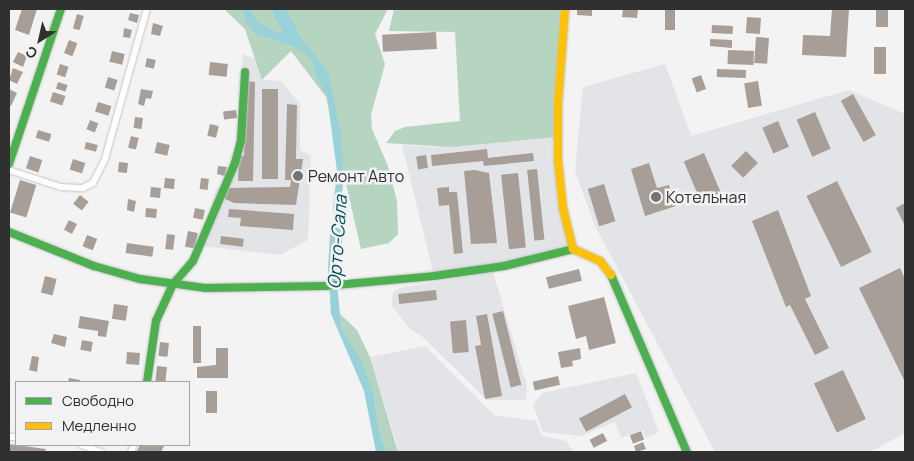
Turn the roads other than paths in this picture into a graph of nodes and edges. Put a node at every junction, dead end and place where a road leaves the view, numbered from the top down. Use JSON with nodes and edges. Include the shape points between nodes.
{"nodes":[{"id":1,"x":61,"y":9,"type":"edge"},
{"id":2,"x":147,"y":9,"type":"edge"},
{"id":3,"x":565,"y":9,"type":"edge"},
{"id":4,"x":245,"y":72,"type":"dead end"},
{"id":5,"x":9,"y":164,"type":"edge"},
{"id":6,"x":9,"y":170,"type":"edge"},
{"id":7,"x":9,"y":232,"type":"edge"},
{"id":8,"x":573,"y":249,"type":"junction"},
{"id":9,"x":173,"y":284,"type":"junction"},
{"id":10,"x":148,"y":381,"type":"edge"},
{"id":11,"x":85,"y":446,"type":"edge"},
{"id":12,"x":101,"y":452,"type":"edge"},
{"id":13,"x":687,"y":452,"type":"edge"}],
"edges":[{"from":1,"to":5,"type":"street"},
{"from":2,"to":6,"type":"street","via":[[105,159],[92,183],[83,188],[62,187]]},
{"from":3,"to":8,"type":"street","via":[[558,104],[558,160],[563,208]]},
{"from":4,"to":9,"type":"street","via":[[241,140],[235,164],[193,261]]},
{"from":7,"to":9,"type":"street","via":[[94,266]]},
{"from":8,"to":9,"type":"street","via":[[498,267],[325,286],[206,288]]},
{"from":8,"to":13,"type":"street","via":[[600,261],[612,276],[642,353]]},
{"from":9,"to":10,"type":"street","via":[[152,336]]},
{"from":11,"to":12,"type":"street"}]}
